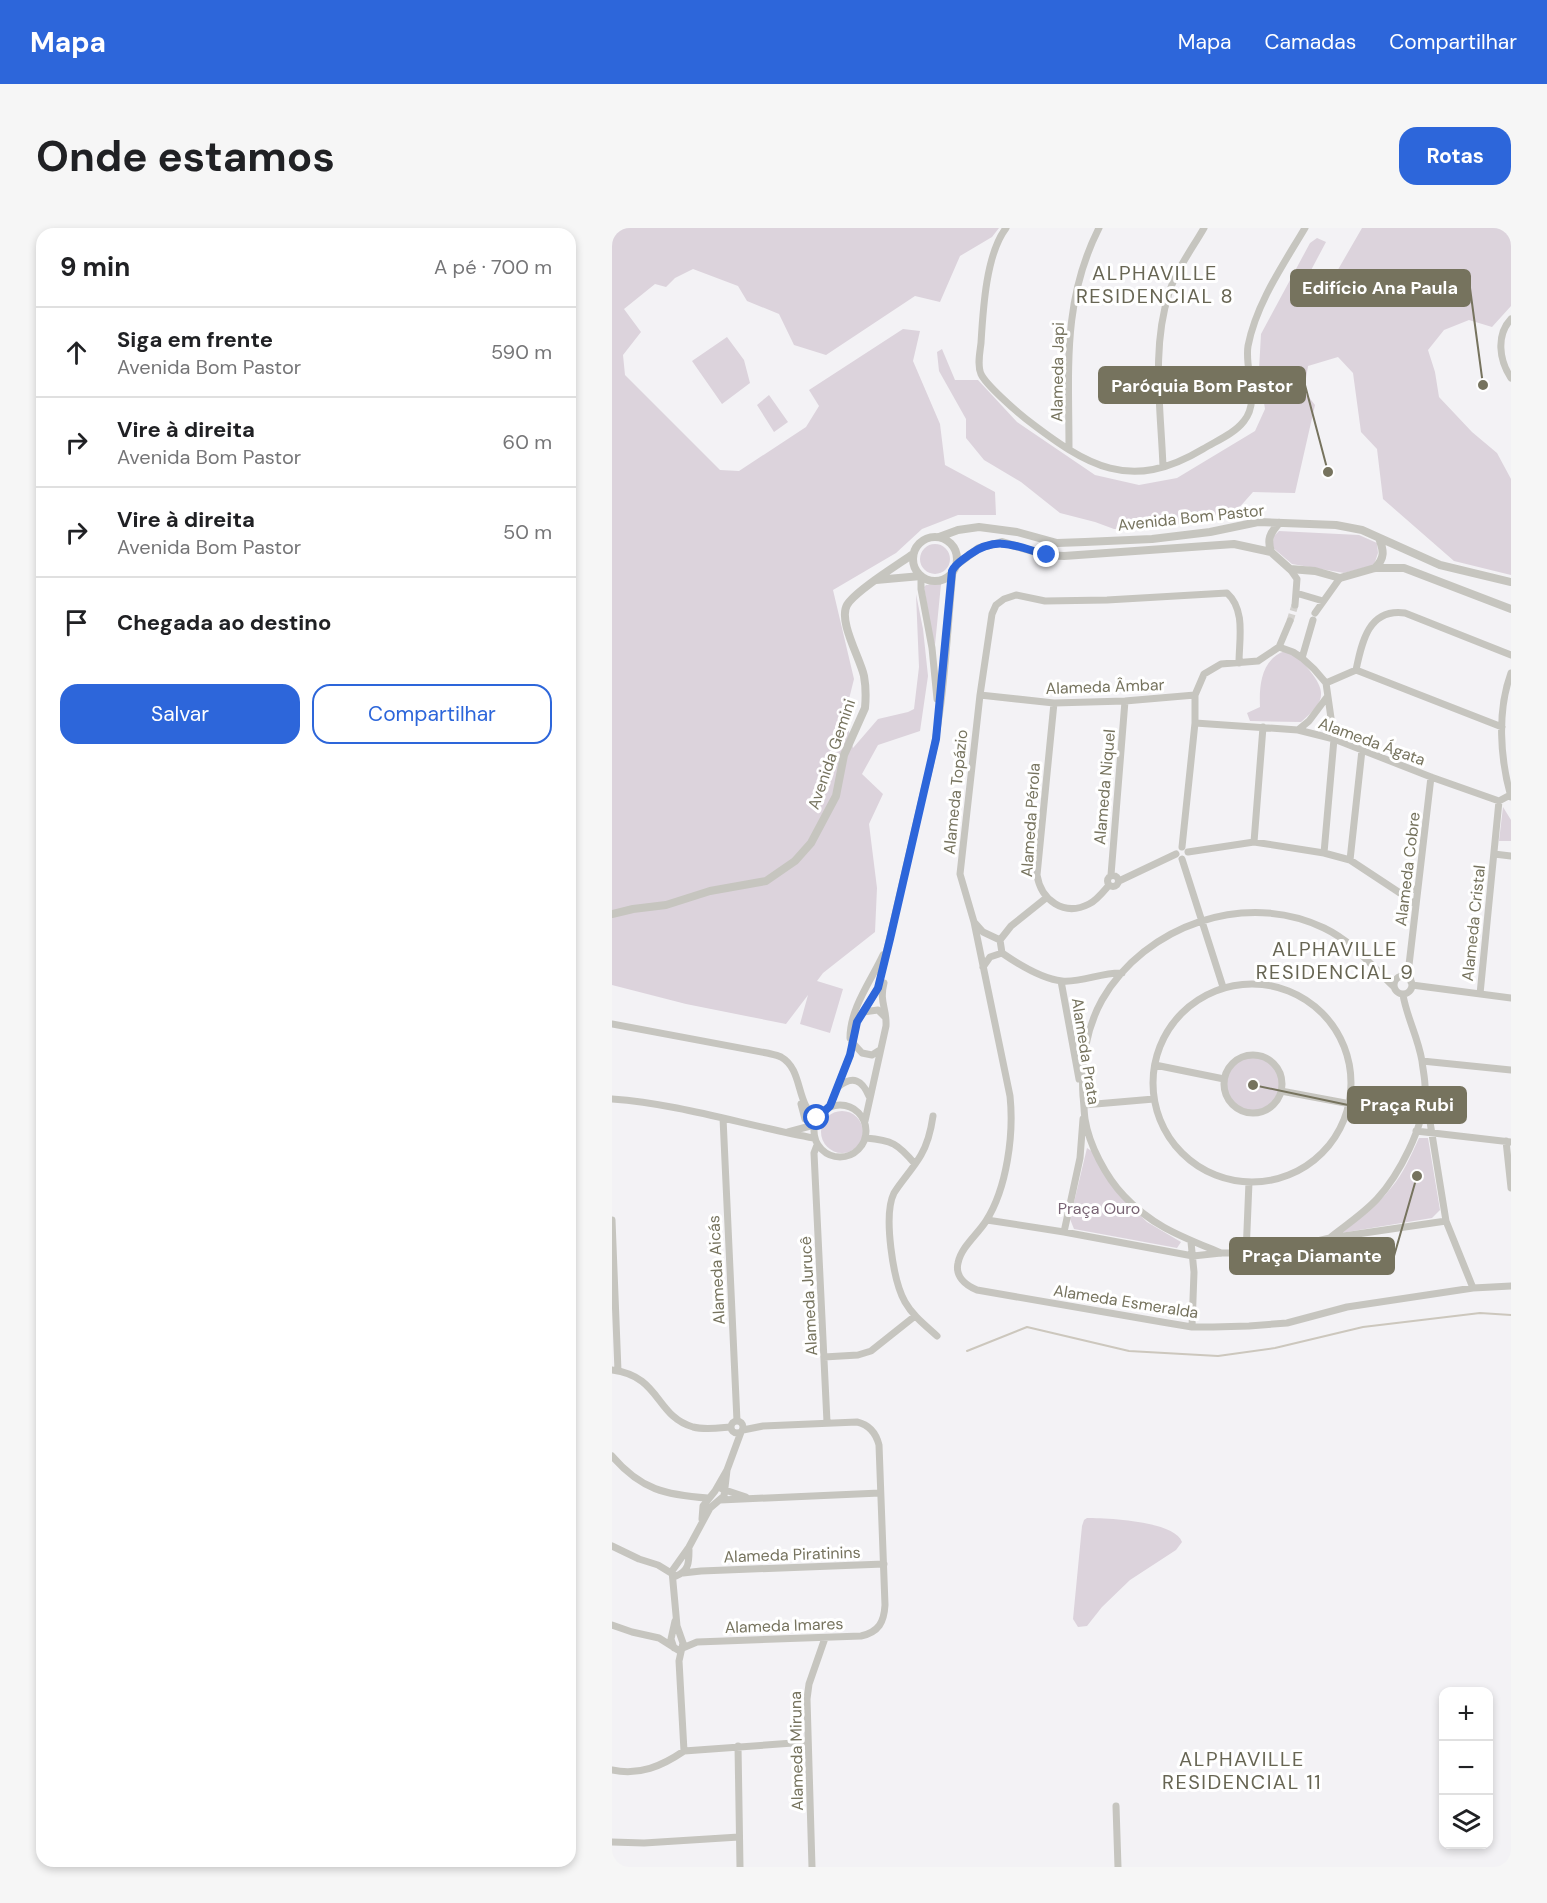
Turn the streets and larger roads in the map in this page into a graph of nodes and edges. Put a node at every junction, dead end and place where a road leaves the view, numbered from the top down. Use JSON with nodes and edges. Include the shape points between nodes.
{"nodes":[{"id":1,"x":1006,"y":228,"type":"edge"},
{"id":2,"x":1099,"y":228,"type":"edge"},
{"id":3,"x":1204,"y":228,"type":"edge"},
{"id":4,"x":1304,"y":229,"type":"edge"},
{"id":5,"x":1511,"y":319,"type":"edge"},
{"id":6,"x":1511,"y":378,"type":"edge"},
{"id":7,"x":1069,"y":448,"type":"junction"},
{"id":8,"x":1163,"y":467,"type":"junction"},
{"id":9,"x":1279,"y":523,"type":"junction"},
{"id":10,"x":939,"y":537,"type":"junction"},
{"id":11,"x":1379,"y":538,"type":"junction"},
{"id":12,"x":1271,"y":552,"type":"junction"},
{"id":13,"x":913,"y":554,"type":"junction"},
{"id":14,"x":954,"y":568,"type":"junction"},
{"id":15,"x":1375,"y":568,"type":"junction"},
{"id":16,"x":1290,"y":569,"type":"junction"},
{"id":17,"x":921,"y":576,"type":"junction"},
{"id":18,"x":1340,"y":578,"type":"junction"},
{"id":19,"x":876,"y":580,"type":"junction"},
{"id":20,"x":1511,"y":582,"type":"edge"},
{"id":21,"x":1296,"y":593,"type":"junction"},
{"id":22,"x":1323,"y":601,"type":"junction"},
{"id":23,"x":1295,"y":605,"type":"tunnel mouth"},
{"id":24,"x":1511,"y":609,"type":"edge"},
{"id":25,"x":1290,"y":621,"type":"tunnel mouth"},
{"id":26,"x":1278,"y":648,"type":"junction"},
{"id":27,"x":1511,"y":655,"type":"edge"},
{"id":28,"x":1302,"y":658,"type":"junction"},
{"id":29,"x":1239,"y":663,"type":"junction"},
{"id":30,"x":1356,"y":670,"type":"junction"},
{"id":31,"x":1511,"y":673,"type":"edge"},
{"id":32,"x":1326,"y":683,"type":"junction"},
{"id":33,"x":980,"y":695,"type":"junction"},
{"id":34,"x":1195,"y":695,"type":"junction"},
{"id":35,"x":1327,"y":697,"type":"junction"},
{"id":36,"x":1125,"y":701,"type":"junction"},
{"id":37,"x":1054,"y":703,"type":"junction"},
{"id":38,"x":939,"y":711,"type":"junction"},
{"id":39,"x":1195,"y":723,"type":"junction"},
{"id":40,"x":1502,"y":726,"type":"junction"},
{"id":41,"x":1263,"y":727,"type":"junction"},
{"id":42,"x":1298,"y":730,"type":"junction"},
{"id":43,"x":1334,"y":739,"type":"junction"},
{"id":44,"x":1362,"y":750,"type":"junction"},
{"id":45,"x":1431,"y":777,"type":"junction"},
{"id":46,"x":1511,"y":796,"type":"edge"},
{"id":47,"x":1499,"y":801,"type":"junction"},
{"id":48,"x":1254,"y":842,"type":"junction"},
{"id":49,"x":1185,"y":849,"type":"junction"},
{"id":50,"x":1324,"y":853,"type":"junction"},
{"id":51,"x":1494,"y":854,"type":"junction"},
{"id":52,"x":1511,"y":856,"type":"edge"},
{"id":53,"x":1179,"y":857,"type":"junction"},
{"id":54,"x":1350,"y":860,"type":"junction"},
{"id":55,"x":1111,"y":875,"type":"junction"},
{"id":56,"x":1119,"y":880,"type":"junction"},
{"id":57,"x":1109,"y":885,"type":"junction"},
{"id":58,"x":1418,"y":888,"type":"junction"},
{"id":59,"x":1400,"y":893,"type":"junction"},
{"id":60,"x":1046,"y":898,"type":"junction"},
{"id":61,"x":1416,"y":905,"type":"junction"},
{"id":62,"x":612,"y":914,"type":"edge"},
{"id":63,"x":1200,"y":920,"type":"junction"},
{"id":64,"x":979,"y":933,"type":"junction"},
{"id":65,"x":890,"y":939,"type":"junction"},
{"id":66,"x":1000,"y":940,"type":"junction"},
{"id":67,"x":980,"y":953,"type":"junction"},
{"id":68,"x":1002,"y":953,"type":"junction"},
{"id":69,"x":990,"y":957,"type":"junction"},
{"id":70,"x":1409,"y":964,"type":"junction"},
{"id":71,"x":983,"y":967,"type":"junction"},
{"id":72,"x":1379,"y":970,"type":"junction"},
{"id":73,"x":1122,"y":973,"type":"junction"},
{"id":74,"x":1399,"y":977,"type":"junction"},
{"id":75,"x":1061,"y":981,"type":"junction"},
{"id":76,"x":1412,"y":983,"type":"junction"},
{"id":77,"x":1393,"y":986,"type":"junction"},
{"id":78,"x":1223,"y":987,"type":"junction"},
{"id":79,"x":1400,"y":994,"type":"junction"},
{"id":80,"x":1480,"y":994,"type":"junction"},
{"id":81,"x":1511,"y":998,"type":"edge"},
{"id":82,"x":861,"y":1013,"type":"junction"},
{"id":83,"x":886,"y":1019,"type":"junction"},
{"id":84,"x":612,"y":1024,"type":"edge"},
{"id":85,"x":852,"y":1042,"type":"junction"},
{"id":86,"x":1073,"y":1049,"type":"junction"},
{"id":87,"x":880,"y":1050,"type":"junction"},
{"id":88,"x":1086,"y":1050,"type":"junction"},
{"id":89,"x":850,"y":1055,"type":"junction"},
{"id":90,"x":1422,"y":1061,"type":"junction"},
{"id":91,"x":1155,"y":1065,"type":"junction"},
{"id":92,"x":1511,"y":1070,"type":"edge"},
{"id":93,"x":1224,"y":1079,"type":"junction"},
{"id":94,"x":838,"y":1087,"type":"junction"},
{"id":95,"x":1281,"y":1091,"type":"junction"},
{"id":96,"x":1425,"y":1093,"type":"junction"},
{"id":97,"x":869,"y":1096,"type":"junction"},
{"id":98,"x":612,"y":1099,"type":"edge"},
{"id":99,"x":1154,"y":1099,"type":"junction"},
{"id":100,"x":1350,"y":1104,"type":"junction"},
{"id":101,"x":1084,"y":1105,"type":"junction"},
{"id":102,"x":830,"y":1106,"type":"junction"},
{"id":103,"x":933,"y":1116,"type":"dead end"},
{"id":104,"x":1419,"y":1117,"type":"junction"},
{"id":105,"x":723,"y":1118,"type":"junction"},
{"id":106,"x":865,"y":1121,"type":"junction"},
{"id":107,"x":815,"y":1122,"type":"junction"},
{"id":108,"x":1416,"y":1131,"type":"junction"},
{"id":109,"x":1432,"y":1132,"type":"junction"},
{"id":110,"x":786,"y":1133,"type":"junction"},
{"id":111,"x":866,"y":1138,"type":"junction"},
{"id":112,"x":1508,"y":1141,"type":"edge"},
{"id":113,"x":816,"y":1142,"type":"junction"},
{"id":114,"x":830,"y":1156,"type":"junction"},
{"id":115,"x":915,"y":1164,"type":"junction"},
{"id":116,"x":816,"y":1169,"type":"junction"},
{"id":117,"x":1249,"y":1182,"type":"junction"},
{"id":118,"x":1511,"y":1188,"type":"edge"},
{"id":119,"x":987,"y":1220,"type":"junction"},
{"id":120,"x":612,"y":1221,"type":"edge"},
{"id":121,"x":1446,"y":1221,"type":"junction"},
{"id":122,"x":1064,"y":1232,"type":"junction"},
{"id":123,"x":1330,"y":1238,"type":"junction"},
{"id":124,"x":1191,"y":1242,"type":"junction"},
{"id":125,"x":1221,"y":1253,"type":"junction"},
{"id":126,"x":1246,"y":1254,"type":"junction"},
{"id":127,"x":1193,"y":1256,"type":"junction"},
{"id":128,"x":958,"y":1273,"type":"joint"},
{"id":129,"x":1511,"y":1286,"type":"edge"},
{"id":130,"x":1473,"y":1288,"type":"junction"},
{"id":131,"x":915,"y":1316,"type":"junction"},
{"id":132,"x":614,"y":1322,"type":"edge"},
{"id":133,"x":1192,"y":1327,"type":"junction"},
{"id":134,"x":937,"y":1336,"type":"dead end"},
{"id":135,"x":824,"y":1357,"type":"junction"},
{"id":136,"x":615,"y":1370,"type":"edge"},
{"id":137,"x":827,"y":1422,"type":"junction"},
{"id":138,"x":741,"y":1427,"type":"junction"},
{"id":139,"x":732,"y":1430,"type":"junction"},
{"id":140,"x":735,"y":1452,"type":"junction"},
{"id":141,"x":612,"y":1456,"type":"edge"},
{"id":142,"x":727,"y":1470,"type":"junction"},
{"id":143,"x":717,"y":1488,"type":"junction"},
{"id":144,"x":725,"y":1491,"type":"junction"},
{"id":145,"x":880,"y":1493,"type":"junction"},
{"id":146,"x":693,"y":1498,"type":"junction"},
{"id":147,"x":708,"y":1498,"type":"junction"},
{"id":148,"x":752,"y":1498,"type":"junction"},
{"id":149,"x":720,"y":1500,"type":"junction"},
{"id":150,"x":706,"y":1507,"type":"junction"},
{"id":151,"x":612,"y":1546,"type":"edge"},
{"id":152,"x":689,"y":1547,"type":"junction"},
{"id":153,"x":679,"y":1564,"type":"junction"},
{"id":154,"x":689,"y":1564,"type":"junction"},
{"id":155,"x":884,"y":1564,"type":"junction"},
{"id":156,"x":658,"y":1565,"type":"junction"},
{"id":157,"x":701,"y":1571,"type":"junction"},
{"id":158,"x":678,"y":1574,"type":"junction"},
{"id":159,"x":676,"y":1617,"type":"junction"},
{"id":160,"x":612,"y":1625,"type":"edge"},
{"id":161,"x":671,"y":1634,"type":"junction"},
{"id":162,"x":681,"y":1637,"type":"junction"},
{"id":163,"x":659,"y":1638,"type":"junction"},
{"id":164,"x":825,"y":1638,"type":"junction"},
{"id":165,"x":698,"y":1642,"type":"junction"},
{"id":166,"x":673,"y":1647,"type":"junction"},
{"id":167,"x":683,"y":1647,"type":"junction"},
{"id":168,"x":679,"y":1661,"type":"junction"},
{"id":169,"x":807,"y":1742,"type":"junction"},
{"id":170,"x":738,"y":1746,"type":"junction"},
{"id":171,"x":684,"y":1750,"type":"junction"},
{"id":172,"x":612,"y":1770,"type":"edge"},
{"id":173,"x":1116,"y":1806,"type":"dead end"},
{"id":174,"x":739,"y":1837,"type":"junction"},
{"id":175,"x":612,"y":1842,"type":"edge"},
{"id":176,"x":740,"y":1867,"type":"edge"},
{"id":177,"x":812,"y":1867,"type":"edge"},
{"id":178,"x":1118,"y":1867,"type":"edge"}],
"edges":[{"from":1,"to":7,"type":"street","via":[[991,264],[984,304],[981,375],[1018,412]]},
{"from":2,"to":7,"type":"street","name":"Alameda Japi","via":[[1077,285],[1072,315],[1068,345]]},
{"from":3,"to":8,"type":"street","via":[[1169,291],[1164,311],[1158,354]]},
{"from":4,"to":8,"type":"street","via":[[1256,315],[1247,353],[1252,403],[1245,420],[1238,429],[1197,453]]},
{"from":5,"to":6,"type":"street","via":[[1502,335],[1501,349]]},
{"from":7,"to":8,"type":"street","via":[[1095,464],[1117,471],[1137,473]]},
{"from":9,"to":10,"type":"street","name":"Avenida Bom Pastor","via":[[1258,522],[1210,532],[1107,541],[1057,543],[979,527]]},
{"from":9,"to":11,"type":"street","name":"Avenida Bom Pastor","via":[[1346,526]]},
{"from":9,"to":12,"type":"street","via":[[1268,539]]},
{"from":10,"to":13,"type":"street","via":[[926,538]]},
{"from":10,"to":14,"type":"street","via":[[947,540],[955,551]]},
{"from":11,"to":15,"type":"street","via":[[1383,557]]},
{"from":11,"to":20,"type":"street","name":"Avenida Bom Pastor","via":[[1440,565]]},
{"from":12,"to":14,"type":"street","name":"Avenida Bom Pastor","via":[[1234,544],[1064,556],[1002,542],[979,548]]},
{"from":12,"to":16,"type":"street","name":"Avenida Bom Pastor"},
{"from":13,"to":17,"type":"street","via":[[913,564]]},
{"from":13,"to":19,"type":"street","name":"Avenida Gemini"},
{"from":14,"to":17,"type":"street","via":[[942,579]]},
{"from":14,"to":38,"type":"street"},
{"from":15,"to":18,"type":"street"},
{"from":15,"to":24,"type":"street","via":[[1404,568]]},
{"from":16,"to":18,"type":"street"},
{"from":16,"to":21,"type":"street","via":[[1297,579]]},
{"from":17,"to":19,"type":"street"},
{"from":17,"to":38,"type":"street"},
{"from":18,"to":22,"type":"street"},
{"from":19,"to":62,"type":"street","name":"Avenida Gemini","via":[[846,607],[845,619],[864,676],[866,700],[844,755],[836,796],[811,843],[795,861],[766,880]]},
{"from":21,"to":22,"type":"street"},
{"from":21,"to":23,"type":"street"},
{"from":22,"to":28,"type":"street","via":[[1314,616]]},
{"from":25,"to":26,"type":"street"},
{"from":26,"to":28,"type":"street"},
{"from":26,"to":29,"type":"street","via":[[1258,661]]},
{"from":27,"to":30,"type":"street","via":[[1392,611],[1368,629]]},
{"from":28,"to":32,"type":"street"},
{"from":29,"to":33,"type":"street","name":"Alameda Topázio","via":[[1239,611],[1227,593],[1045,601],[1016,595],[996,605],[992,614]]},
{"from":29,"to":34,"type":"street","via":[[1221,664],[1204,674]]},
{"from":30,"to":32,"type":"street"},
{"from":30,"to":40,"type":"street"},
{"from":31,"to":40,"type":"street"},
{"from":32,"to":35,"type":"street"},
{"from":33,"to":37,"type":"street","name":"Alameda Âmbar"},
{"from":33,"to":64,"type":"street","name":"Alameda Topázio","via":[[960,874]]},
{"from":34,"to":36,"type":"street","name":"Alameda Âmbar"},
{"from":34,"to":39,"type":"street"},
{"from":35,"to":42,"type":"street"},
{"from":35,"to":43,"type":"street"},
{"from":36,"to":37,"type":"street","name":"Alameda Âmbar"},
{"from":36,"to":55,"type":"street","name":"Alameda Niquel"},
{"from":37,"to":60,"type":"street","name":"Alameda Pérola","via":[[1037,875]]},
{"from":38,"to":65,"type":"street","via":[[931,764]]},
{"from":39,"to":41,"type":"street","name":"Alameda Ágata"},
{"from":39,"to":49,"type":"street"},
{"from":40,"to":46,"type":"street","via":[[1502,752]]},
{"from":41,"to":42,"type":"street","name":"Alameda Ágata"},
{"from":41,"to":48,"type":"street"},
{"from":42,"to":43,"type":"street","name":"Alameda Ágata"},
{"from":43,"to":44,"type":"street","name":"Alameda Ágata"},
{"from":43,"to":50,"type":"street"},
{"from":44,"to":45,"type":"street","name":"Alameda Ágata"},
{"from":44,"to":54,"type":"street"},
{"from":45,"to":47,"type":"street","name":"Alameda Ágata"},
{"from":45,"to":58,"type":"street","name":"Alameda Cobre"},
{"from":46,"to":47,"type":"street"},
{"from":47,"to":51,"type":"street","name":"Alameda Cristal"},
{"from":48,"to":49,"type":"street"},
{"from":48,"to":50,"type":"street"},
{"from":49,"to":53,"type":"street","via":[[1177,850]]},
{"from":50,"to":54,"type":"street"},
{"from":51,"to":52,"type":"street"},
{"from":51,"to":80,"type":"street","name":"Alameda Cristal"},
{"from":53,"to":56,"type":"street"},
{"from":53,"to":63,"type":"street"},
{"from":54,"to":59,"type":"street"},
{"from":55,"to":56,"type":"street"},
{"from":55,"to":57,"type":"street"},
{"from":56,"to":57,"type":"street","via":[[1116,885]]},
{"from":57,"to":60,"type":"street","name":"Alameda Pérola","via":[[1089,904],[1072,909]]},
{"from":58,"to":59,"type":"street"},
{"from":58,"to":61,"type":"street","name":"Alameda Cobre"},
{"from":59,"to":61,"type":"street"},
{"from":60,"to":66,"type":"street"},
{"from":61,"to":70,"type":"street","name":"Alameda Cobre"},
{"from":63,"to":72,"type":"street","via":[[1249,913],[1302,920],[1342,937]]},
{"from":63,"to":73,"type":"street","via":[[1141,953]]},
{"from":63,"to":78,"type":"street"},
{"from":64,"to":66,"type":"street"},
{"from":64,"to":67,"type":"street","name":"Alameda Topázio"},
{"from":65,"to":82,"type":"street","via":[[878,988]]},
{"from":65,"to":83,"type":"street","via":[[881,993]]},
{"from":65,"to":89,"type":"street","via":[[852,1021]]},
{"from":66,"to":68,"type":"street"},
{"from":67,"to":69,"type":"street"},
{"from":67,"to":71,"type":"street","name":"Alameda Topázio"},
{"from":68,"to":69,"type":"street"},
{"from":68,"to":75,"type":"street","via":[[1026,968]]},
{"from":69,"to":71,"type":"street"},
{"from":70,"to":74,"type":"street","name":"Alameda Cobre"},
{"from":70,"to":76,"type":"street","name":"Alameda Cobre"},
{"from":71,"to":119,"type":"street","name":"Alameda Topázio","via":[[1013,1119],[1006,1167]]},
{"from":72,"to":74,"type":"street"},
{"from":72,"to":77,"type":"street"},
{"from":73,"to":75,"type":"street"},
{"from":73,"to":88,"type":"street","via":[[1102,1000]]},
{"from":74,"to":76,"type":"street","via":[[1408,977]]},
{"from":74,"to":77,"type":"street"},
{"from":75,"to":86,"type":"street","name":"Alameda Prata"},
{"from":76,"to":79,"type":"street","via":[[1409,993]]},
{"from":76,"to":80,"type":"street"},
{"from":77,"to":79,"type":"street"},
{"from":78,"to":91,"type":"street","via":[[1195,1002],[1173,1022]]},
{"from":78,"to":100,"type":"street","via":[[1259,984],[1278,988],[1314,1006],[1338,1034],[1346,1055],[1351,1078]]},
{"from":79,"to":90,"type":"street","via":[[1418,1038]]},
{"from":80,"to":81,"type":"street"},
{"from":82,"to":83,"type":"street","via":[[878,1010]]},
{"from":82,"to":85,"type":"street"},
{"from":83,"to":87,"type":"street"},
{"from":84,"to":107,"type":"street","via":[[781,1057],[794,1072]]},
{"from":85,"to":87,"type":"street","via":[[862,1053],[872,1055]]},
{"from":85,"to":89,"type":"street"},
{"from":86,"to":88,"type":"street"},
{"from":86,"to":101,"type":"street","name":"Alameda Prata"},
{"from":87,"to":97,"type":"street"},
{"from":88,"to":101,"type":"street","via":[[1082,1065]]},
{"from":89,"to":94,"type":"street"},
{"from":90,"to":92,"type":"street"},
{"from":90,"to":96,"type":"street"},
{"from":91,"to":93,"type":"street"},
{"from":91,"to":99,"type":"street"},
{"from":93,"to":95,"type":"street","via":[[1231,1103],[1246,1112],[1264,1111]]},
{"from":93,"to":95,"type":"street","via":[[1233,1063],[1255,1055],[1276,1067]]},
{"from":94,"to":97,"type":"street","via":[[850,1079],[858,1080]]},
{"from":94,"to":102,"type":"street"},
{"from":95,"to":100,"type":"street"},
{"from":96,"to":104,"type":"street"},
{"from":96,"to":109,"type":"street"},
{"from":97,"to":106,"type":"street"},
{"from":98,"to":105,"type":"street"},
{"from":99,"to":101,"type":"street"},
{"from":99,"to":117,"type":"street","via":[[1160,1120],[1181,1152],[1212,1174]]},
{"from":100,"to":104,"type":"street"},
{"from":100,"to":117,"type":"street","via":[[1331,1140],[1304,1166],[1265,1181]]},
{"from":101,"to":122,"type":"street","name":"Alameda Prata","via":[[1080,1158]]},
{"from":101,"to":124,"type":"street","via":[[1095,1149],[1122,1194],[1155,1222]]},
{"from":102,"to":106,"type":"street","via":[[846,1105]]},
{"from":102,"to":107,"type":"street"},
{"from":103,"to":115,"type":"street","via":[[929,1136]]},
{"from":104,"to":108,"type":"street"},
{"from":105,"to":110,"type":"street"},
{"from":105,"to":138,"type":"street","name":"Alameda Aicás"},
{"from":106,"to":111,"type":"street"},
{"from":107,"to":110,"type":"street"},
{"from":107,"to":113,"type":"street"},
{"from":108,"to":109,"type":"street"},
{"from":108,"to":123,"type":"street","via":[[1390,1184]]},
{"from":109,"to":112,"type":"street"},
{"from":109,"to":121,"type":"street"},
{"from":110,"to":113,"type":"street"},
{"from":111,"to":114,"type":"street","via":[[852,1155]]},
{"from":111,"to":115,"type":"street","via":[[897,1144]]},
{"from":112,"to":118,"type":"street"},
{"from":113,"to":114,"type":"street"},
{"from":113,"to":116,"type":"street","name":"Alameda Jurucê"},
{"from":114,"to":116,"type":"street"},
{"from":115,"to":131,"type":"street","via":[[894,1194],[890,1232],[894,1275]]},
{"from":116,"to":135,"type":"street","name":"Alameda Jurucê"},
{"from":117,"to":126,"type":"street"},
{"from":119,"to":122,"type":"street"},
{"from":119,"to":128,"type":"street","name":"Alameda Topázio","via":[[958,1260]]},
{"from":120,"to":132,"type":"street"},
{"from":121,"to":123,"type":"street"},
{"from":121,"to":130,"type":"street"},
{"from":122,"to":127,"type":"street"},
{"from":123,"to":126,"type":"street","via":[[1281,1251]]},
{"from":124,"to":125,"type":"street"},
{"from":124,"to":127,"type":"street"},
{"from":125,"to":126,"type":"street"},
{"from":125,"to":127,"type":"street"},
{"from":127,"to":133,"type":"street"},
{"from":128,"to":133,"type":"street","name":"Alameda Esmeralda","via":[[977,1290]]},
{"from":129,"to":130,"type":"street","name":"Alameda Esmeralda"},
{"from":130,"to":133,"type":"street","name":"Alameda Esmeralda","via":[[1347,1307],[1287,1323]]},
{"from":131,"to":134,"type":"street"},
{"from":131,"to":135,"type":"street","via":[[871,1351]]},
{"from":132,"to":136,"type":"street"},
{"from":135,"to":137,"type":"street","name":"Alameda Jurucê"},
{"from":136,"to":139,"type":"street","via":[[645,1382],[670,1413],[687,1425]]},
{"from":137,"to":138,"type":"street"},
{"from":137,"to":145,"type":"street","via":[[857,1422],[869,1427],[879,1445]]},
{"from":138,"to":139,"type":"street","via":[[737,1434]]},
{"from":138,"to":139,"type":"street","via":[[732,1423]]},
{"from":138,"to":140,"type":"street","name":"Alameda Aicás"},
{"from":139,"to":140,"type":"street","name":"Alameda Aicás"},
{"from":140,"to":142,"type":"street","name":"Alameda Aicás"},
{"from":141,"to":146,"type":"street","via":[[646,1484]]},
{"from":142,"to":143,"type":"street","name":"Alameda Aicás"},
{"from":142,"to":144,"type":"street","name":"Alameda Aicás"},
{"from":143,"to":144,"type":"street"},
{"from":143,"to":147,"type":"street","name":"Alameda Aicás"},
{"from":144,"to":148,"type":"street"},
{"from":144,"to":149,"type":"street","name":"Alameda Aicás"},
{"from":145,"to":148,"type":"street"},
{"from":145,"to":155,"type":"street"},
{"from":146,"to":147,"type":"street"},
{"from":146,"to":150,"type":"street"},
{"from":147,"to":150,"type":"street","name":"Alameda Aicás"},
{"from":148,"to":149,"type":"street"},
{"from":149,"to":150,"type":"street","name":"Alameda Aicás"},
{"from":150,"to":152,"type":"street","name":"Alameda Aicás"},
{"from":151,"to":156,"type":"street"},
{"from":152,"to":153,"type":"street","name":"Alameda Aicás"},
{"from":152,"to":154,"type":"street","name":"Alameda Aicás"},
{"from":153,"to":154,"type":"street"},
{"from":153,"to":156,"type":"street"},
{"from":153,"to":158,"type":"street","name":"Alameda Aicás"},
{"from":154,"to":157,"type":"street"},
{"from":154,"to":158,"type":"street"},
{"from":155,"to":157,"type":"street","name":"Alameda Piratinins"},
{"from":155,"to":164,"type":"street","name":"Alameda Imares","via":[[884,1617],[879,1627],[861,1636]]},
{"from":156,"to":158,"type":"street"},
{"from":157,"to":158,"type":"street","name":"Alameda Piratinins"},
{"from":158,"to":159,"type":"street","via":[[674,1591]]},
{"from":159,"to":161,"type":"street"},
{"from":159,"to":162,"type":"street"},
{"from":160,"to":163,"type":"street"},
{"from":161,"to":162,"type":"street"},
{"from":161,"to":163,"type":"street"},
{"from":161,"to":166,"type":"street"},
{"from":162,"to":165,"type":"street"},
{"from":162,"to":167,"type":"street"},
{"from":163,"to":166,"type":"street"},
{"from":164,"to":165,"type":"street","name":"Alameda Imares"},
{"from":164,"to":169,"type":"street","name":"Alameda Miruna","via":[[808,1684]]},
{"from":165,"to":167,"type":"street"},
{"from":166,"to":167,"type":"street"},
{"from":166,"to":168,"type":"street"},
{"from":167,"to":168,"type":"street"},
{"from":168,"to":171,"type":"street"},
{"from":169,"to":170,"type":"street"},
{"from":169,"to":177,"type":"street","name":"Alameda Miruna"},
{"from":170,"to":171,"type":"street"},
{"from":170,"to":174,"type":"street"},
{"from":171,"to":172,"type":"street","via":[[645,1770]]},
{"from":173,"to":178,"type":"street"},
{"from":174,"to":175,"type":"street"},
{"from":174,"to":176,"type":"street"}]}
